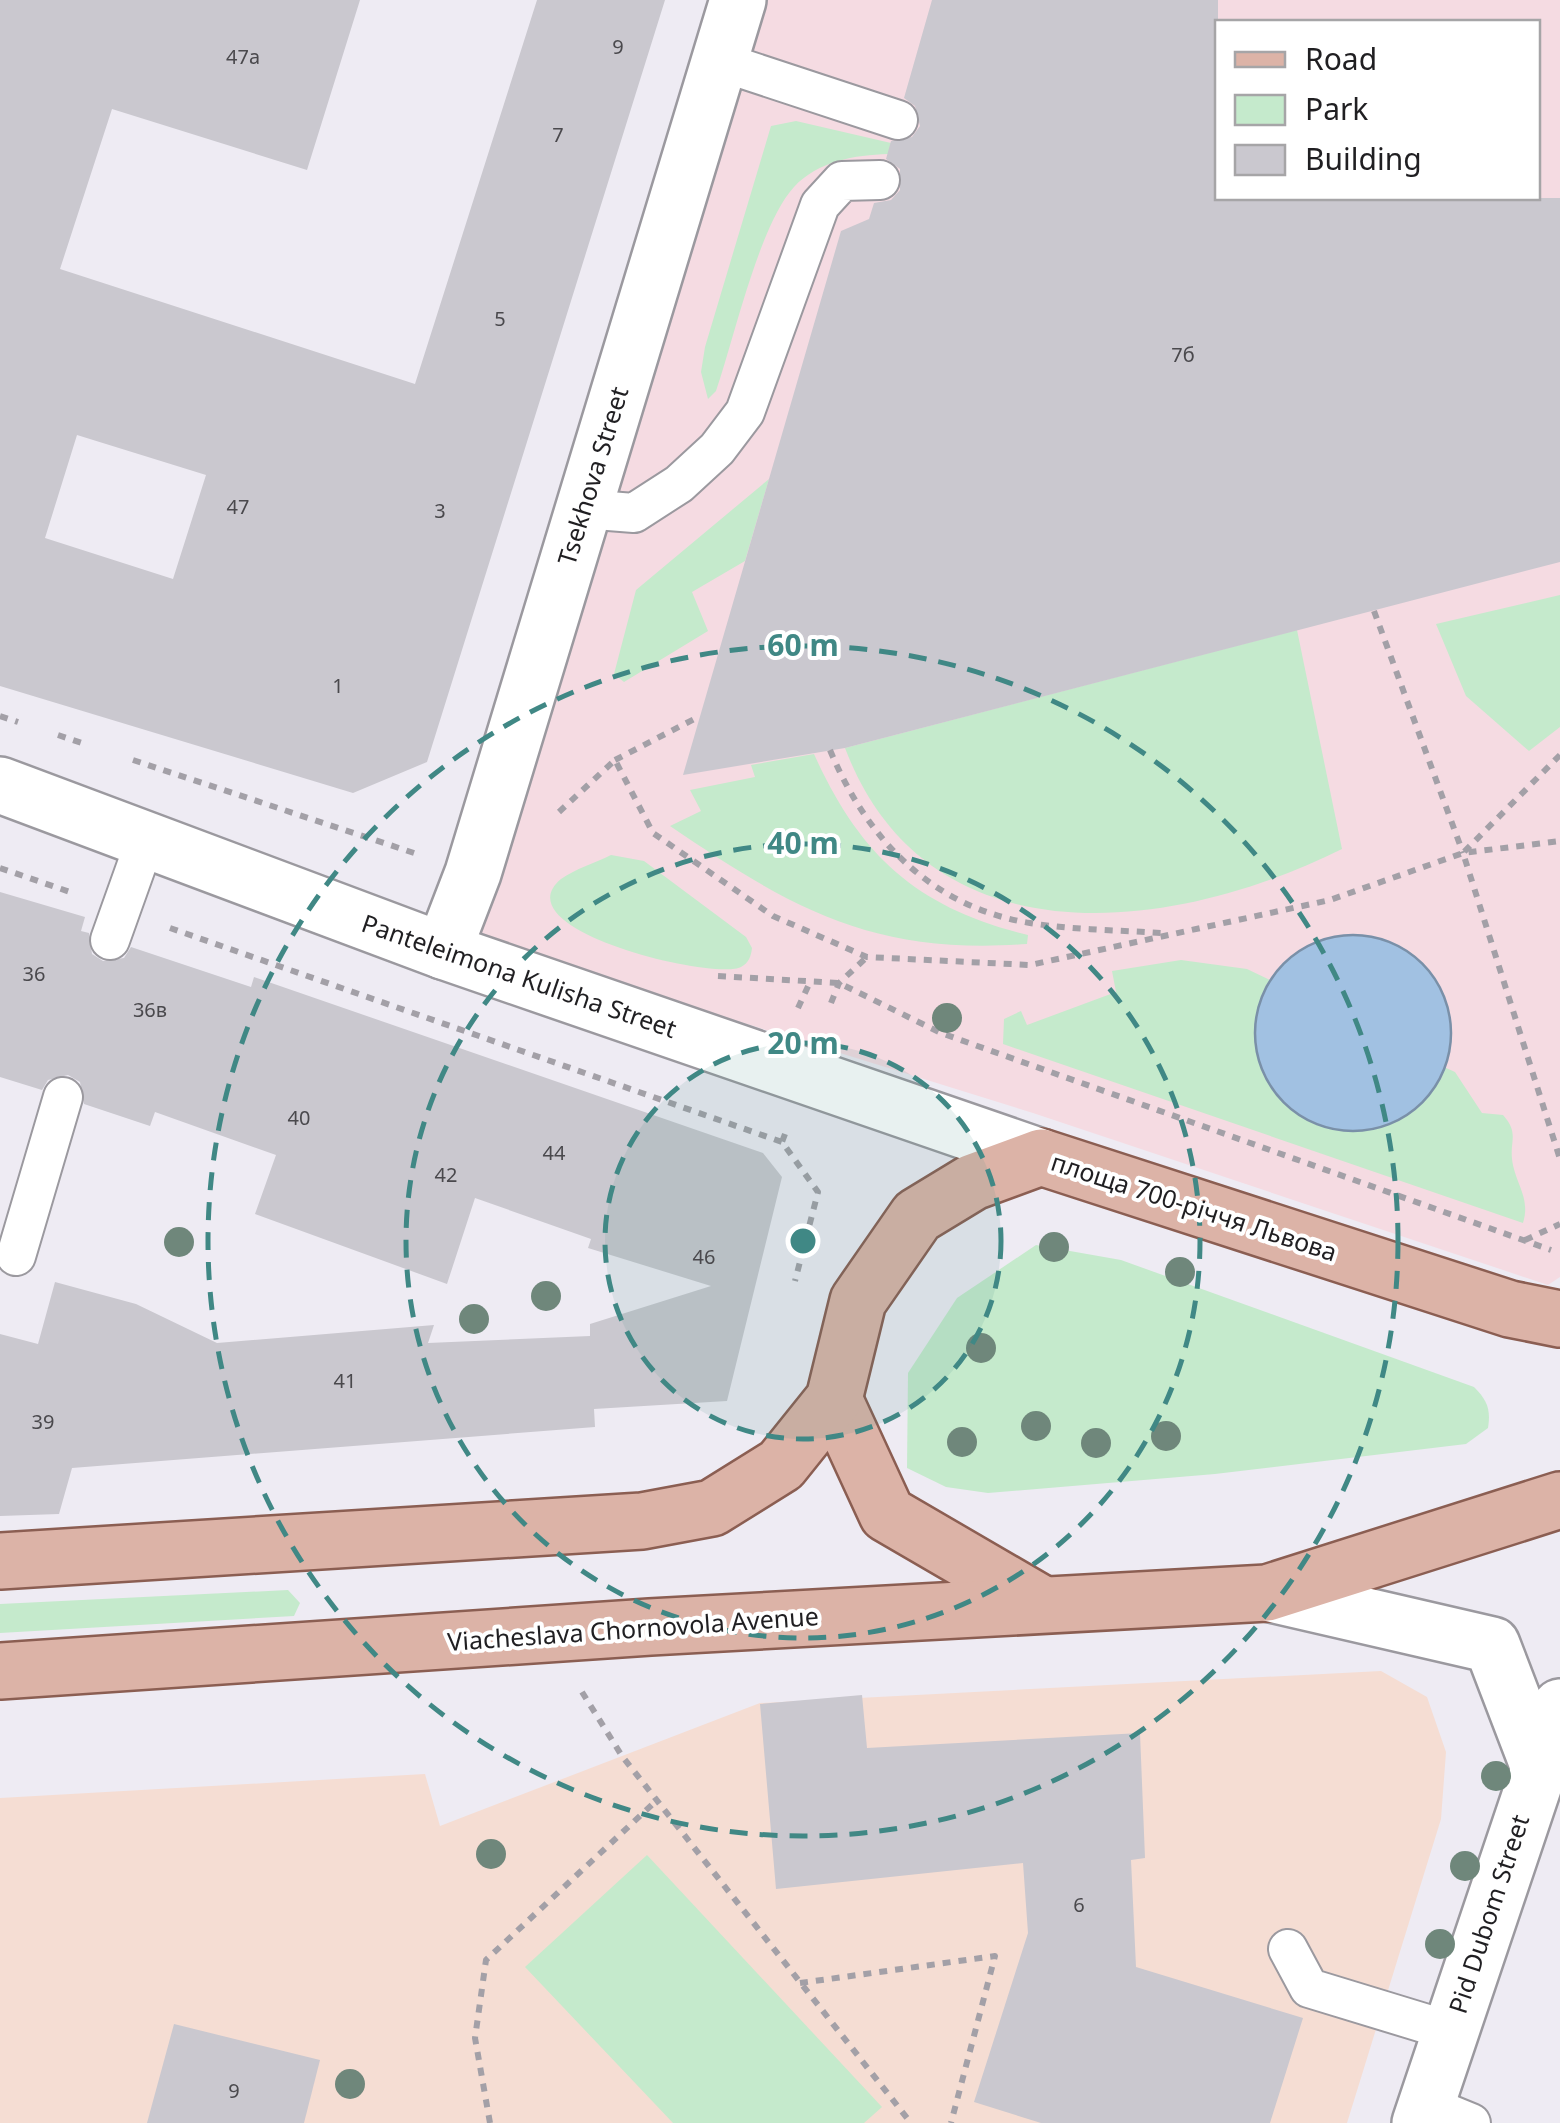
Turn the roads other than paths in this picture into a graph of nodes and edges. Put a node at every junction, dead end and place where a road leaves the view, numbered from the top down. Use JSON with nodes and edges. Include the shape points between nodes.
{"nodes":[{"id":1,"x":738,"y":0,"type":"edge"},
{"id":2,"x":719,"y":61,"type":"junction"},
{"id":3,"x":898,"y":120,"type":"dead end"},
{"id":4,"x":880,"y":180,"type":"dead end"},
{"id":5,"x":583,"y":509,"type":"junction"},
{"id":6,"x":0,"y":784,"type":"edge"},
{"id":7,"x":146,"y":840,"type":"junction"},
{"id":8,"x":116,"y":925,"type":"road end"},
{"id":9,"x":443,"y":952,"type":"junction"},
{"id":10,"x":63,"y":1097,"type":"dead end"},
{"id":11,"x":1041,"y":1157,"type":"junction"},
{"id":12,"x":16,"y":1256,"type":"dead end"},
{"id":13,"x":1560,"y":1319,"type":"edge"},
{"id":14,"x":834,"y":1399,"type":"junction"},
{"id":15,"x":1560,"y":1500,"type":"edge"},
{"id":16,"x":0,"y":1561,"type":"edge"},
{"id":17,"x":1267,"y":1594,"type":"junction"},
{"id":18,"x":1040,"y":1604,"type":"junction"},
{"id":19,"x":0,"y":1672,"type":"edge"},
{"id":20,"x":1560,"y":1707,"type":"edge"},
{"id":21,"x":1538,"y":1765,"type":"junction"},
{"id":22,"x":1288,"y":1949,"type":"dead end"},
{"id":23,"x":1450,"y":2031,"type":"junction"},
{"id":24,"x":1439,"y":2117,"type":"edge"}],
"edges":[{"from":1,"to":2,"type":"street","name":"Tsekhova Street"},
{"from":2,"to":3,"type":"lane"},
{"from":2,"to":5,"type":"street","name":"Tsekhova Street"},
{"from":4,"to":5,"type":"lane","via":[[842,180],[820,205],[745,412],[717,449],[634,513]]},
{"from":5,"to":9,"type":"street","name":"Tsekhova Street"},
{"from":6,"to":7,"type":"street","name":"Panteleimona Kulisha Street"},
{"from":7,"to":8,"type":"lane"},
{"from":7,"to":9,"type":"street","name":"Panteleimona Kulisha Street"},
{"from":9,"to":11,"type":"street","name":"Panteleimona Kulisha Street"},
{"from":10,"to":12,"type":"lane"},
{"from":11,"to":13,"type":"main road","name":"площа 700-річчя Львова","via":[[1510,1309]]},
{"from":11,"to":14,"type":"main road","name":"площа 700-річчя Львова","via":[[973,1182],[917,1216],[858,1301]]},
{"from":14,"to":16,"type":"main road","via":[[781,1466],[712,1508],[642,1521]]},
{"from":14,"to":18,"type":"main road","via":[[887,1514]]},
{"from":15,"to":17,"type":"main road","name":"Viacheslava Chornovola Avenue"},
{"from":17,"to":18,"type":"main road","name":"Viacheslava Chornovola Avenue"},
{"from":17,"to":21,"type":"street","name":"Viacheslava Chornovola Avenue","via":[[1492,1645]]},
{"from":18,"to":19,"type":"main road","name":"Viacheslava Chornovola Avenue"},
{"from":20,"to":21,"type":"street","name":"Pid Dubom Street"},
{"from":21,"to":23,"type":"street","name":"Pid Dubom Street"},
{"from":22,"to":23,"type":"lane","via":[[1309,1988]]},
{"from":23,"to":24,"type":"street","name":"Pid Dubom Street"}]}
